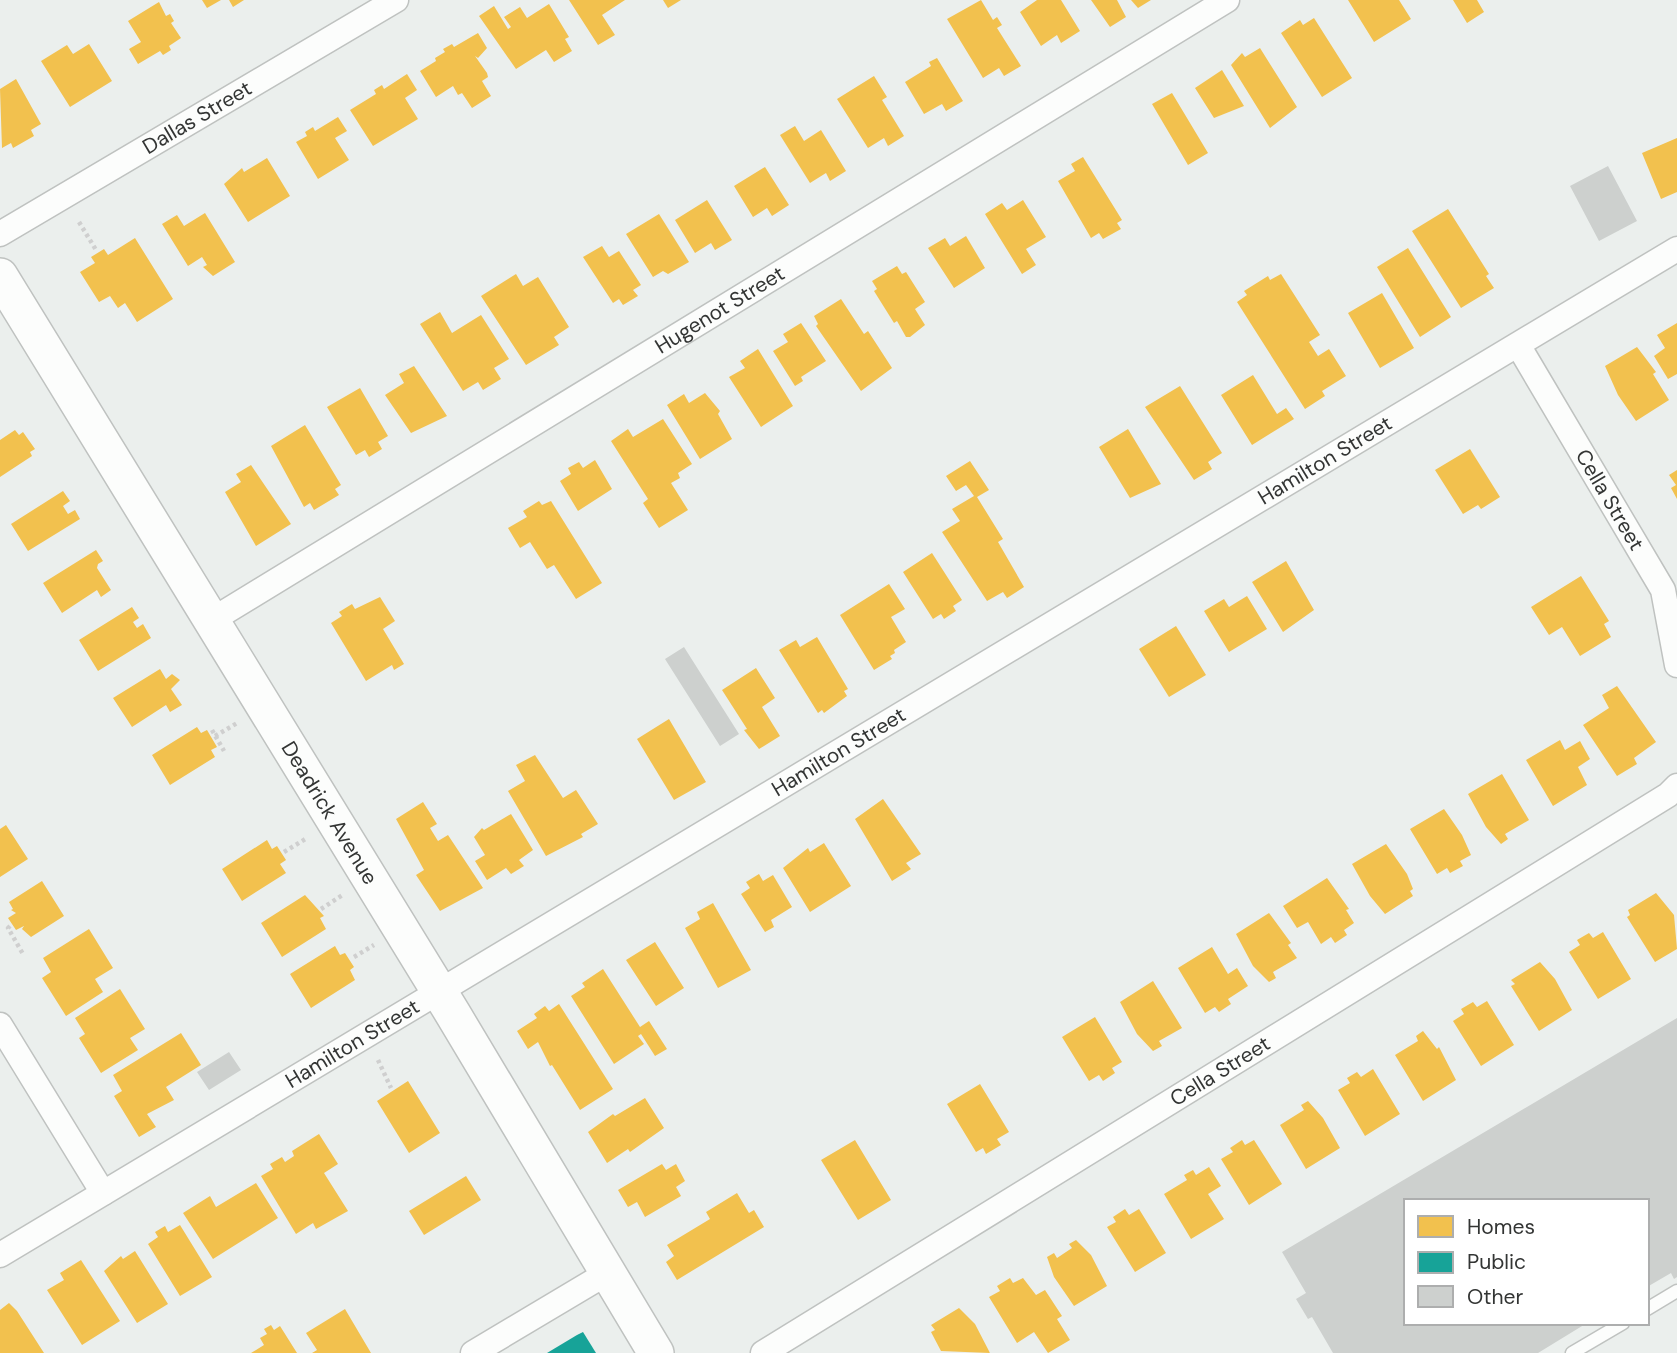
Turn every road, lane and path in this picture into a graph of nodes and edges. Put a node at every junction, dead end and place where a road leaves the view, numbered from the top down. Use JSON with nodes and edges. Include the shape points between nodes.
{"nodes":[{"id":1,"x":396,"y":0,"type":"edge"},
{"id":2,"x":1227,"y":0,"type":"edge"},
{"id":3,"x":79,"y":222,"type":"dead end"},
{"id":4,"x":0,"y":234,"type":"edge"},
{"id":5,"x":1677,"y":249,"type":"edge"},
{"id":6,"x":96,"y":250,"type":"dead end"},
{"id":7,"x":0,"y":276,"type":"edge"},
{"id":8,"x":1518,"y":345,"type":"junction"},
{"id":9,"x":212,"y":620,"type":"junction"},
{"id":10,"x":1677,"y":665,"type":"edge"},
{"id":11,"x":239,"y":722,"type":"dead end"},
{"id":12,"x":212,"y":730,"type":"dead end"},
{"id":13,"x":215,"y":736,"type":"junction"},
{"id":14,"x":224,"y":751,"type":"dead end"},
{"id":15,"x":1677,"y":786,"type":"edge"},
{"id":16,"x":310,"y":836,"type":"dead end"},
{"id":17,"x":284,"y":852,"type":"dead end"},
{"id":18,"x":346,"y":893,"type":"dead end"},
{"id":19,"x":321,"y":909,"type":"dead end"},
{"id":20,"x":10,"y":926,"type":"dead end"},
{"id":21,"x":376,"y":943,"type":"dead end"},
{"id":22,"x":23,"y":954,"type":"dead end"},
{"id":23,"x":354,"y":957,"type":"dead end"},
{"id":24,"x":439,"y":992,"type":"junction"},
{"id":25,"x":0,"y":1025,"type":"edge"},
{"id":26,"x":376,"y":1057,"type":"dead end"},
{"id":27,"x":391,"y":1088,"type":"dead end"},
{"id":28,"x":103,"y":1193,"type":"junction"},
{"id":29,"x":0,"y":1255,"type":"edge"},
{"id":30,"x":609,"y":1272,"type":"junction"},
{"id":31,"x":1677,"y":1291,"type":"edge"},
{"id":32,"x":1649,"y":1308,"type":"edge"},
{"id":33,"x":1620,"y":1325,"type":"edge"},
{"id":34,"x":473,"y":1353,"type":"edge"},
{"id":35,"x":656,"y":1353,"type":"edge"},
{"id":36,"x":763,"y":1353,"type":"edge"},
{"id":37,"x":1572,"y":1353,"type":"edge"}],
"edges":[{"from":1,"to":4,"type":"street","name":"Dallas Street"},
{"from":2,"to":9,"type":"street","name":"Hugenot Street"},
{"from":3,"to":6,"type":"path"},
{"from":5,"to":8,"type":"street","name":"Hamilton Street"},
{"from":7,"to":9,"type":"street","name":"Deadrick Avenue"},
{"from":8,"to":10,"type":"street","name":"Cella Street","via":[[1663,590]]},
{"from":8,"to":24,"type":"street","name":"Hamilton Street"},
{"from":9,"to":24,"type":"street","name":"Deadrick Avenue"},
{"from":11,"to":13,"type":"path"},
{"from":12,"to":13,"type":"path"},
{"from":13,"to":14,"type":"path"},
{"from":15,"to":36,"type":"street","name":"Cella Street"},
{"from":16,"to":17,"type":"path"},
{"from":18,"to":19,"type":"path"},
{"from":20,"to":22,"type":"path"},
{"from":21,"to":23,"type":"path"},
{"from":24,"to":28,"type":"street","name":"Hamilton Street"},
{"from":24,"to":30,"type":"street","name":"Deadrick Avenue"},
{"from":25,"to":28,"type":"street"},
{"from":26,"to":27,"type":"path"},
{"from":28,"to":29,"type":"street","name":"Hamilton Street"},
{"from":30,"to":34,"type":"street"},
{"from":30,"to":35,"type":"street","name":"Deadrick Avenue"},
{"from":31,"to":32,"type":"lane"},
{"from":33,"to":37,"type":"lane"}]}
